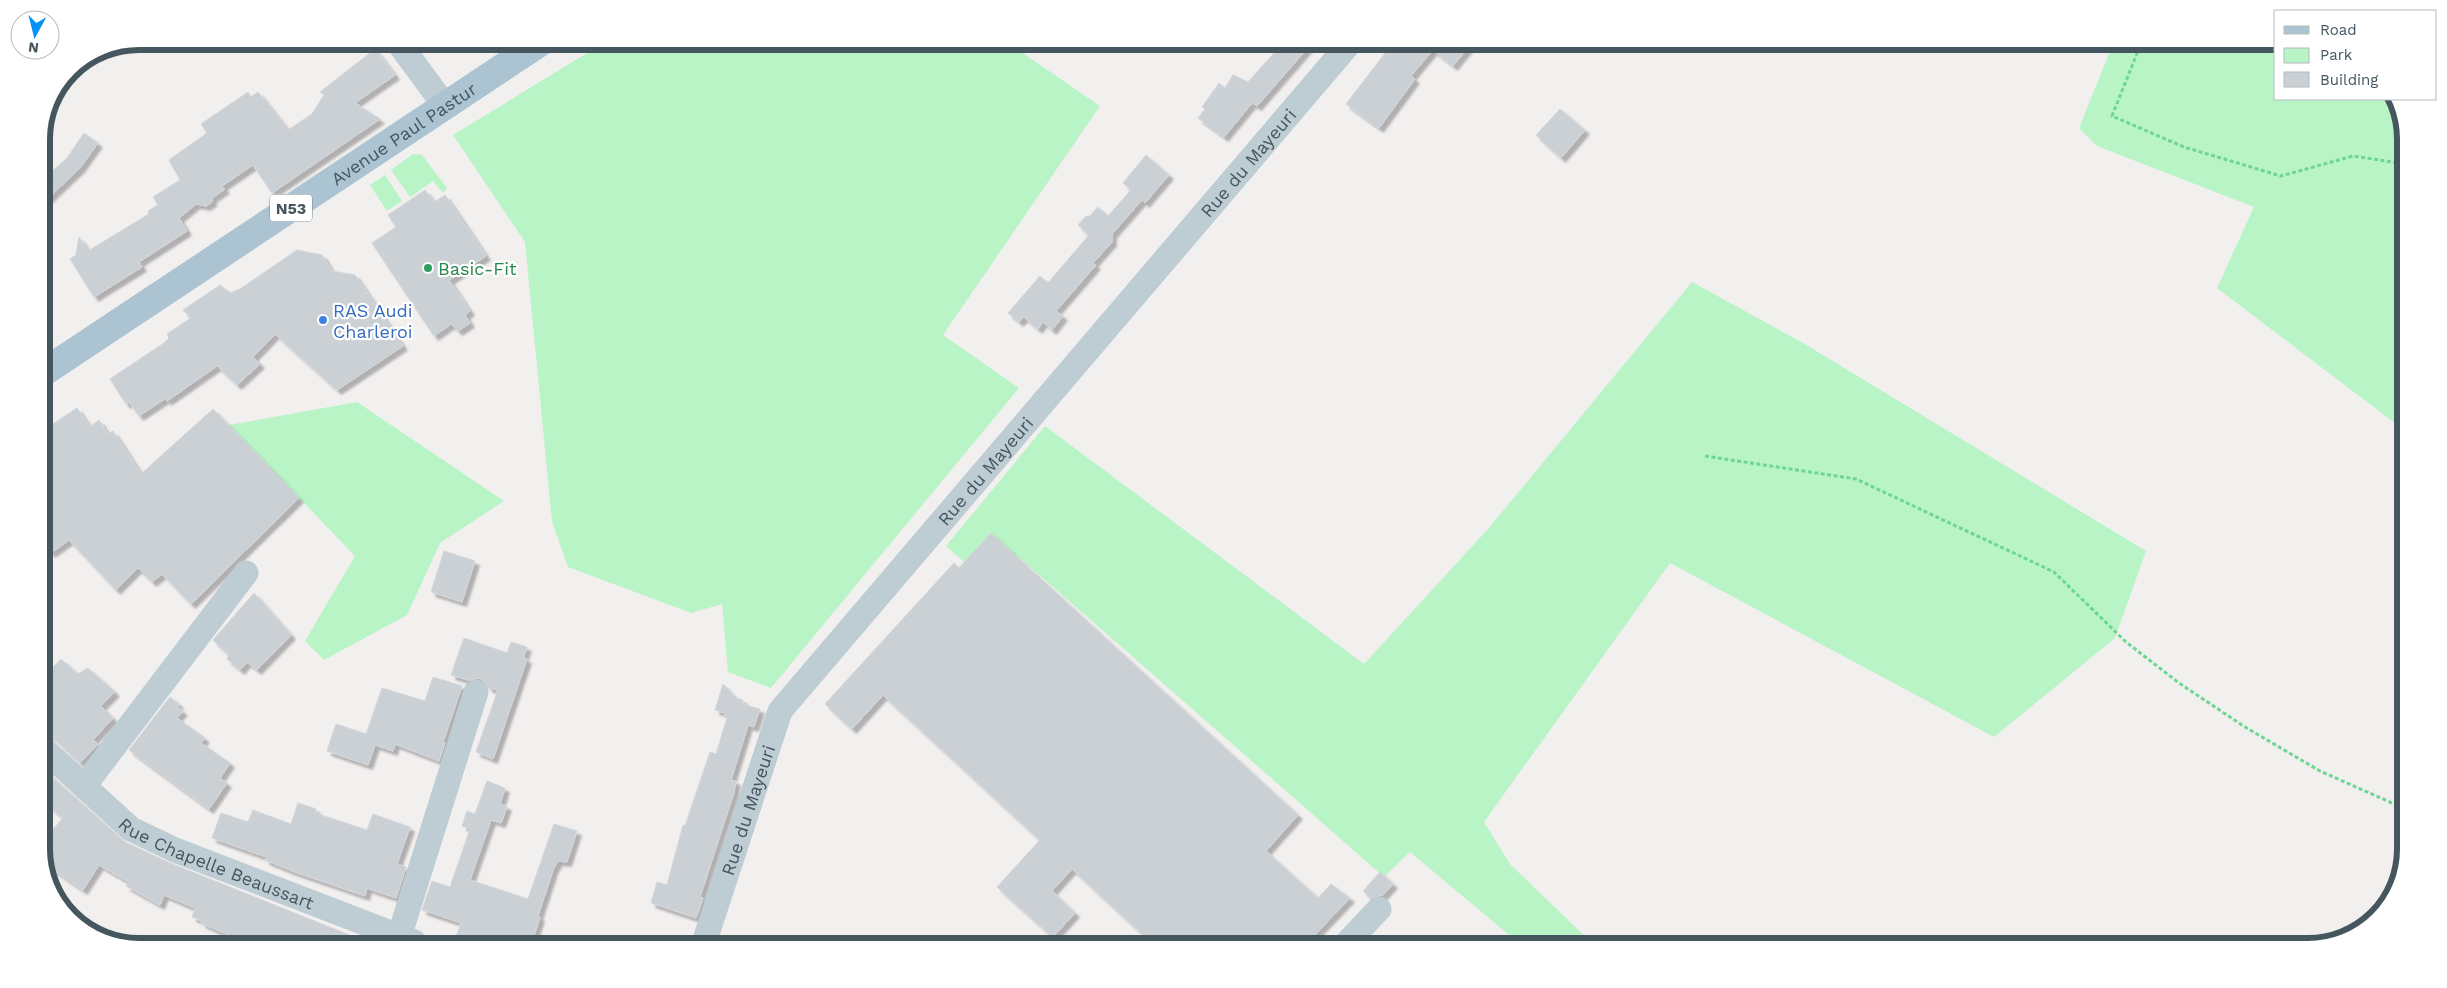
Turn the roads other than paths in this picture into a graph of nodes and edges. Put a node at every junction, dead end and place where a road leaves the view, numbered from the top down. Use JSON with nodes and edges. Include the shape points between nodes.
{"nodes":[{"id":1,"x":404,"y":50,"type":"edge"},
{"id":2,"x":530,"y":50,"type":"edge"},
{"id":3,"x":1344,"y":50,"type":"edge"},
{"id":4,"x":445,"y":106,"type":"junction"},
{"id":5,"x":50,"y":369,"type":"edge"},
{"id":6,"x":246,"y":573,"type":"dead end"},
{"id":7,"x":476,"y":692,"type":"dead end"},
{"id":8,"x":50,"y":754,"type":"edge"},
{"id":9,"x":84,"y":786,"type":"junction"},
{"id":10,"x":1379,"y":909,"type":"dead end"},
{"id":11,"x":403,"y":938,"type":"edge"},
{"id":12,"x":406,"y":938,"type":"edge"},
{"id":13,"x":706,"y":938,"type":"edge"},
{"id":14,"x":1352,"y":938,"type":"edge"}],
"edges":[{"from":1,"to":4,"type":"street"},
{"from":2,"to":4,"type":"main road","name":"Avenue Paul Pastur","number":"N53"},
{"from":3,"to":13,"type":"street","name":"Rue du Mayeuri","via":[[780,711]]},
{"from":4,"to":5,"type":"main road","name":"Avenue Paul Pastur","number":"N53"},
{"from":6,"to":9,"type":"street"},
{"from":7,"to":12,"type":"street"},
{"from":8,"to":9,"type":"street","name":"Rue Chapelle Beaussart"},
{"from":9,"to":11,"type":"street","name":"Rue Chapelle Beaussart","via":[[131,829],[175,850]]},
{"from":10,"to":14,"type":"street"}]}
